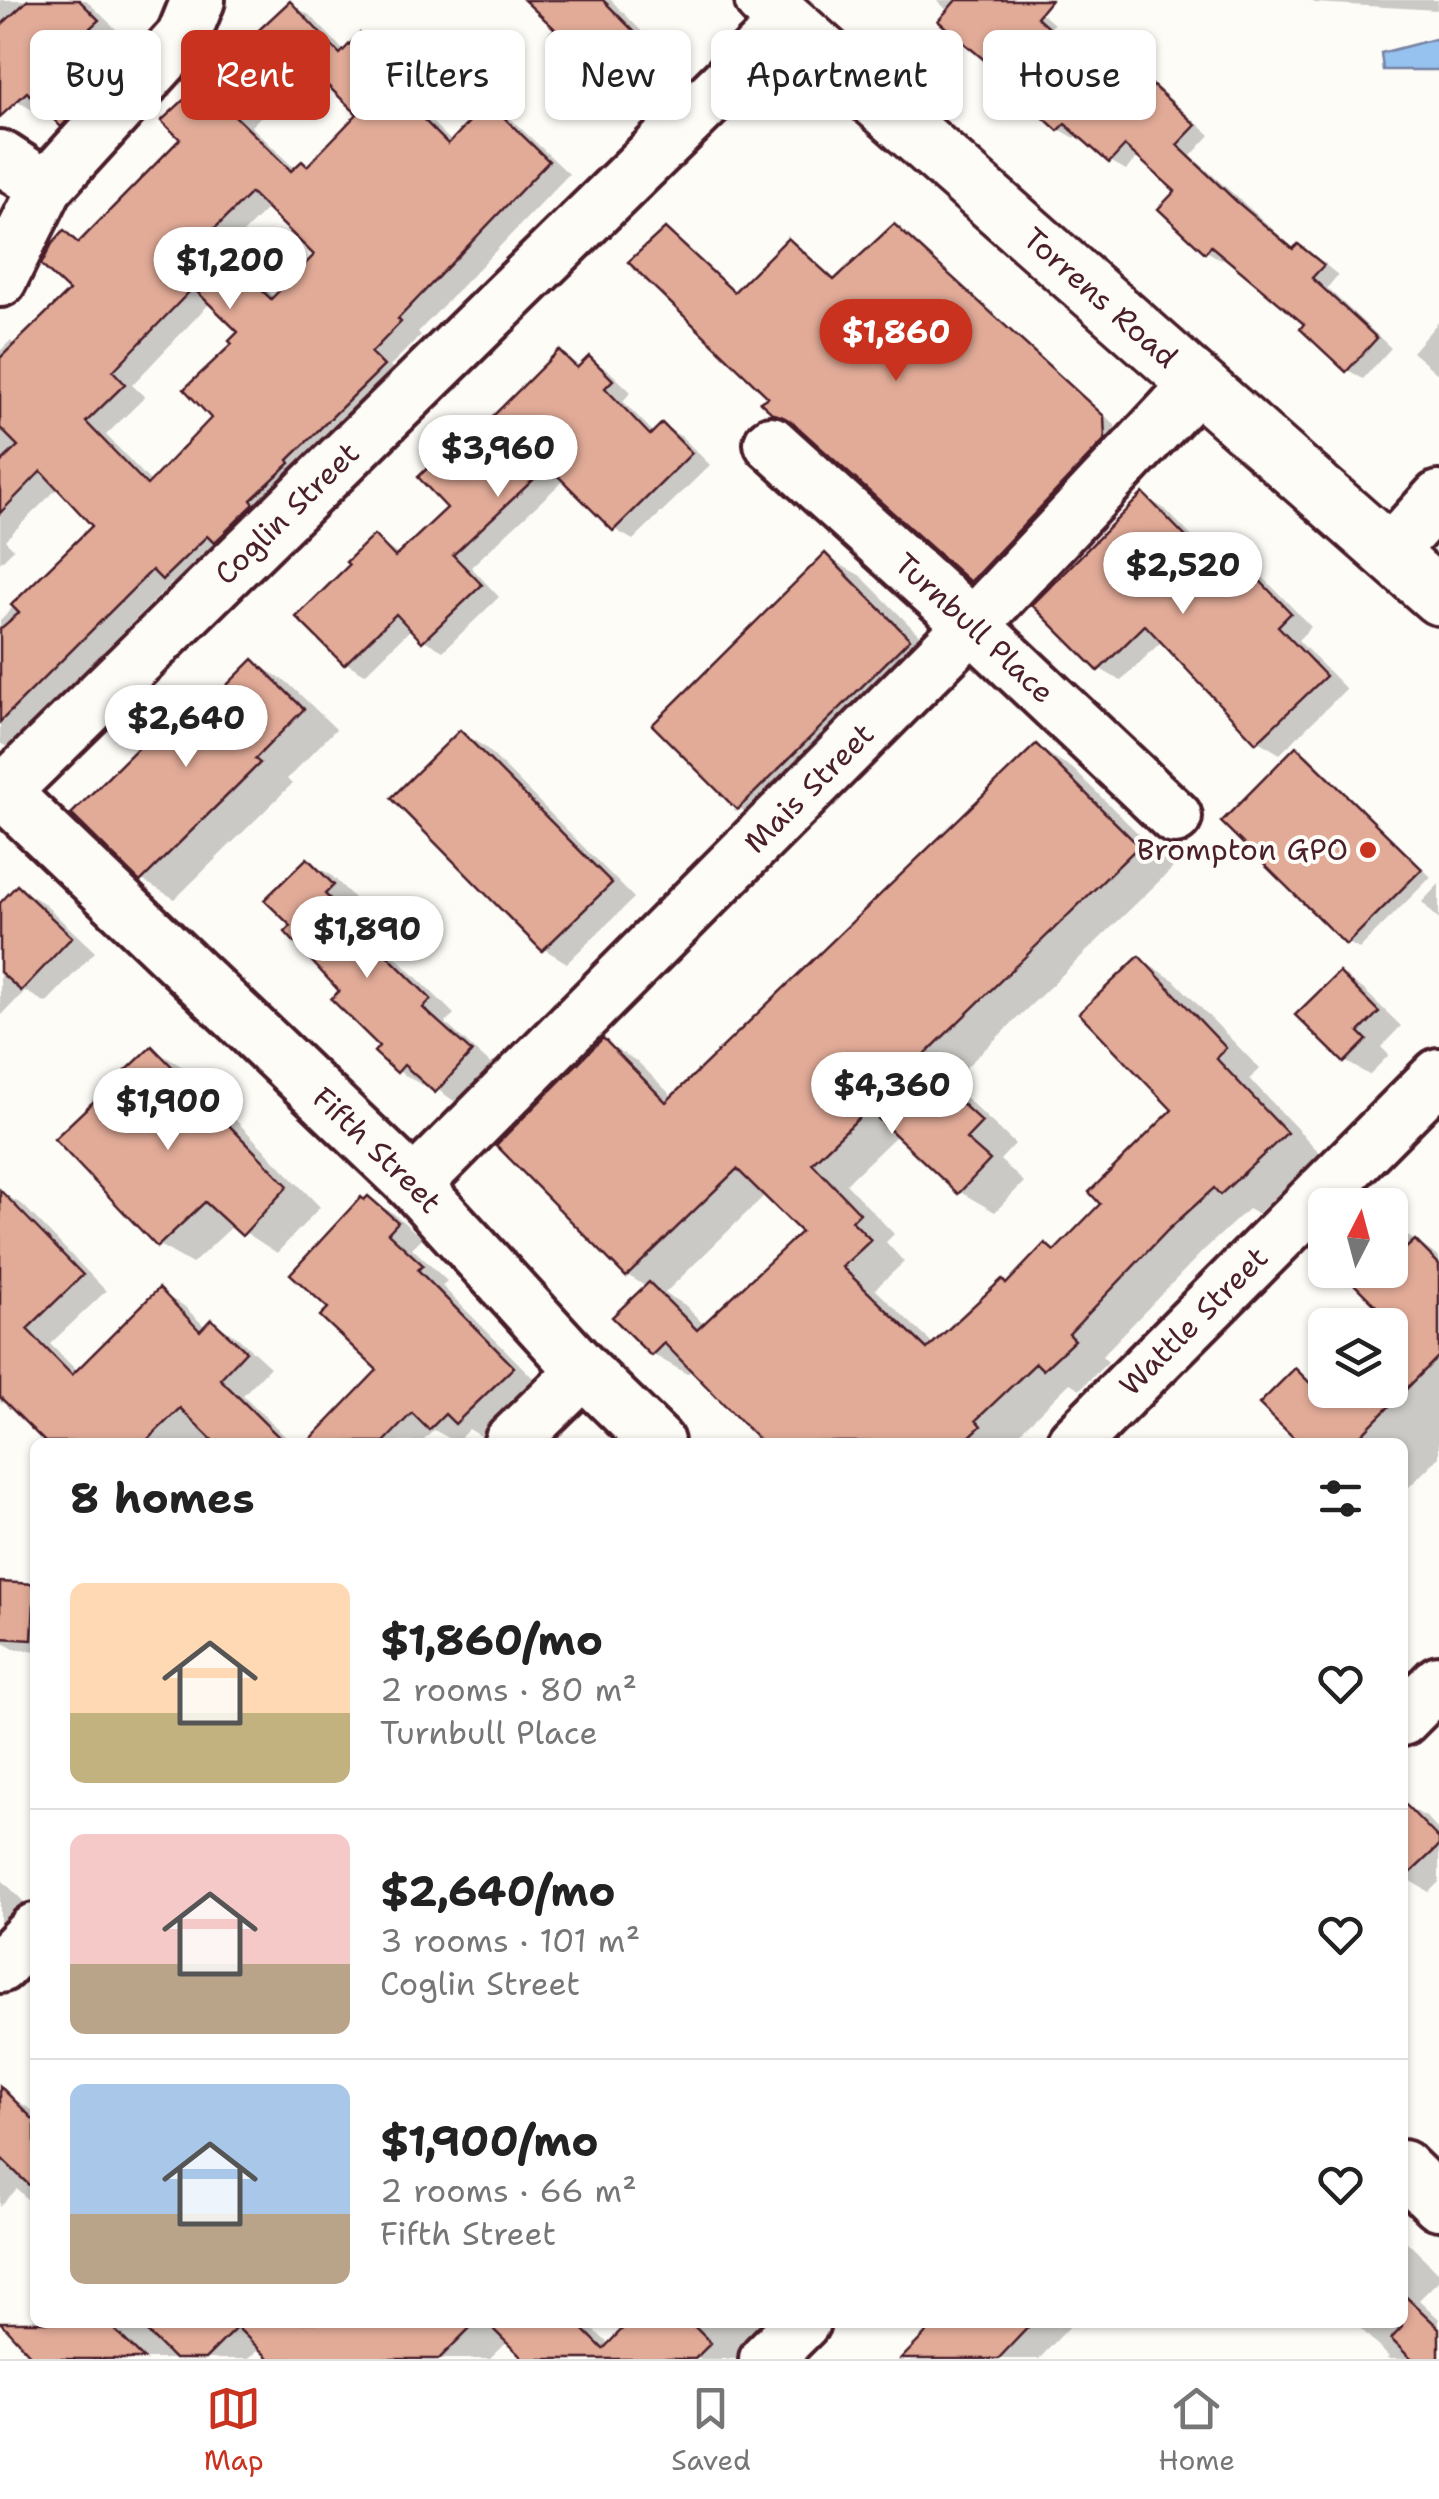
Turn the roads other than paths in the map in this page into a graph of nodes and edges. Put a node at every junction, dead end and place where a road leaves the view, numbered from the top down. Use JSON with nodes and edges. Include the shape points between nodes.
{"nodes":[{"id":1,"x":198,"y":0,"type":"edge"},
{"id":2,"x":775,"y":11,"type":"edge"},
{"id":3,"x":0,"y":158,"type":"edge"},
{"id":4,"x":46,"y":188,"type":"junction"},
{"id":5,"x":0,"y":280,"type":"edge"},
{"id":6,"x":1198,"y":385,"type":"junction"},
{"id":7,"x":771,"y":443,"type":"dead end"},
{"id":8,"x":1439,"y":498,"type":"edge"},
{"id":9,"x":1389,"y":553,"type":"junction"},
{"id":10,"x":1439,"y":597,"type":"edge"},
{"id":11,"x":972,"y":626,"type":"junction"},
{"id":12,"x":1,"y":792,"type":"edge"},
{"id":13,"x":1175,"y":817,"type":"dead end"},
{"id":14,"x":1439,"y":1075,"type":"edge"},
{"id":15,"x":414,"y":1186,"type":"junction"},
{"id":16,"x":584,"y":1371,"type":"junction"},
{"id":17,"x":515,"y":1438,"type":"edge"},
{"id":18,"x":654,"y":1438,"type":"edge"},
{"id":19,"x":1078,"y":1438,"type":"edge"},
{"id":20,"x":1439,"y":1682,"type":"edge"},
{"id":21,"x":1408,"y":1713,"type":"edge"},
{"id":22,"x":30,"y":1935,"type":"edge"},
{"id":23,"x":0,"y":1966,"type":"edge"},
{"id":24,"x":1408,"y":2173,"type":"edge"},
{"id":25,"x":1439,"y":2203,"type":"edge"},
{"id":26,"x":797,"y":2328,"type":"edge"},
{"id":27,"x":766,"y":2359,"type":"edge"}],
"edges":[{"from":1,"to":4,"type":"street","via":[[183,37]]},
{"from":2,"to":6,"type":"main road","name":"Torrens Road"},
{"from":2,"to":12,"type":"street","name":"Coglin Street"},
{"from":3,"to":4,"type":"street"},
{"from":4,"to":5,"type":"street"},
{"from":6,"to":9,"type":"main road","name":"Torrens Road"},
{"from":6,"to":11,"type":"street","name":"Mais Street"},
{"from":7,"to":11,"type":"street","name":"Turnbull Place"},
{"from":8,"to":9,"type":"street"},
{"from":9,"to":10,"type":"main road","name":"Torrens Road"},
{"from":11,"to":13,"type":"street","name":"Turnbull Place"},
{"from":11,"to":15,"type":"street","name":"Mais Street"},
{"from":12,"to":15,"type":"street","name":"Fifth Street"},
{"from":14,"to":19,"type":"street","name":"Wattle Street"},
{"from":15,"to":16,"type":"street","name":"Fifth Street"},
{"from":16,"to":17,"type":"street"},
{"from":16,"to":18,"type":"street","name":"Fifth Street"},
{"from":20,"to":21,"type":"street"},
{"from":22,"to":23,"type":"street"},
{"from":24,"to":25,"type":"street"},
{"from":26,"to":27,"type":"street"}]}
